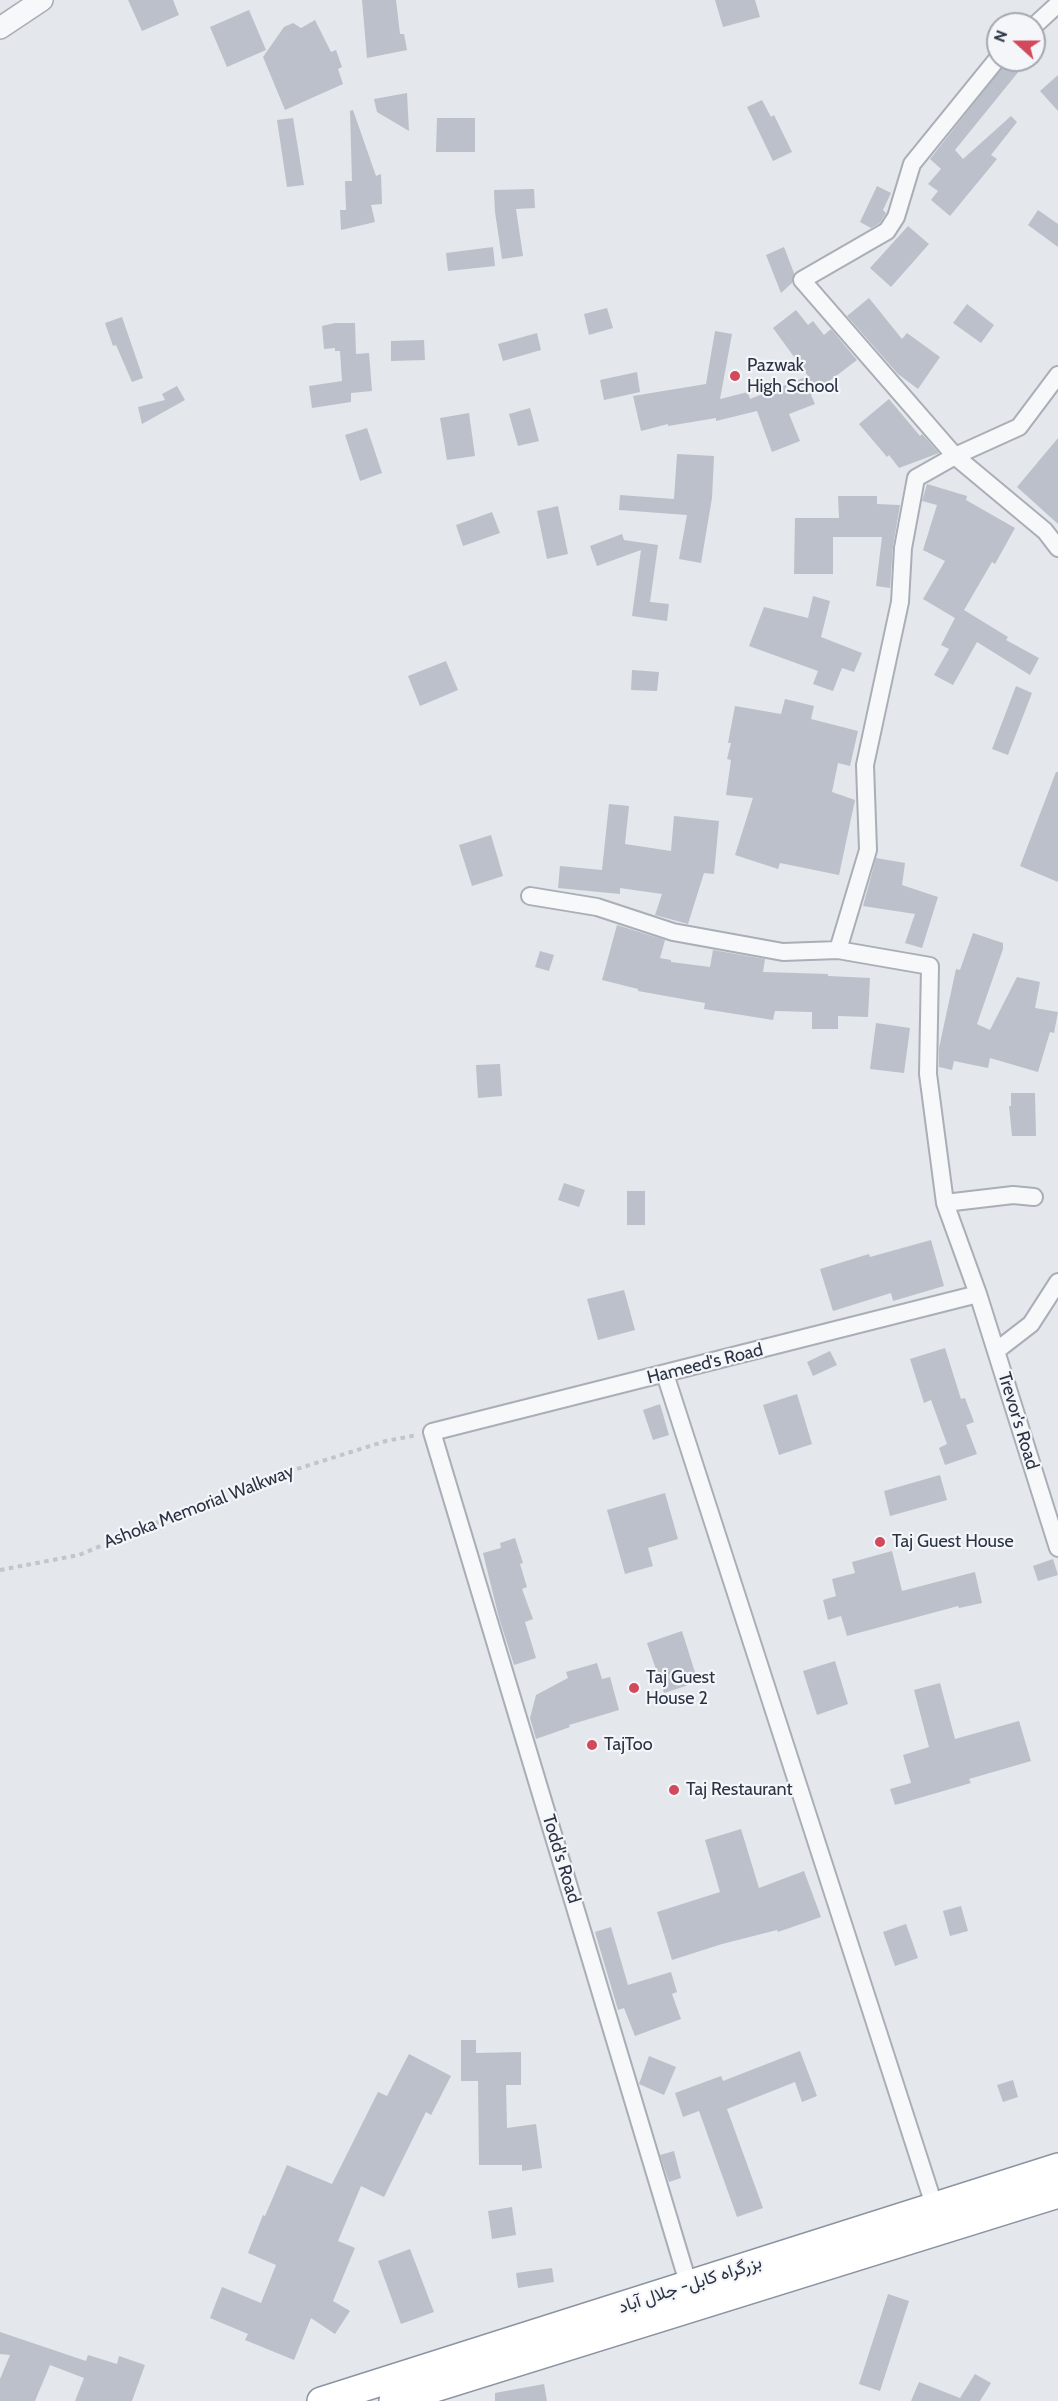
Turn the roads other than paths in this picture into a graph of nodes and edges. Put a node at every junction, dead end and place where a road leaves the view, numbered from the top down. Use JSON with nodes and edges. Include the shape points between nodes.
{"nodes":[{"id":1,"x":42,"y":0,"type":"edge"},
{"id":2,"x":0,"y":28,"type":"edge"},
{"id":3,"x":987,"y":72,"type":"edge"},
{"id":4,"x":1058,"y":375,"type":"edge"},
{"id":5,"x":955,"y":456,"type":"junction"},
{"id":6,"x":1058,"y":548,"type":"edge"},
{"id":7,"x":530,"y":896,"type":"dead end"},
{"id":8,"x":838,"y":950,"type":"junction"},
{"id":9,"x":1034,"y":1197,"type":"dead end"},
{"id":10,"x":945,"y":1203,"type":"junction"},
{"id":11,"x":1058,"y":1282,"type":"edge"},
{"id":12,"x":978,"y":1294,"type":"junction"},
{"id":13,"x":996,"y":1350,"type":"junction"},
{"id":14,"x":665,"y":1374,"type":"junction"},
{"id":15,"x":432,"y":1432,"type":"joint"},
{"id":16,"x":1058,"y":1548,"type":"edge"},
{"id":17,"x":1058,"y":2167,"type":"edge"},
{"id":18,"x":1058,"y":2194,"type":"edge"},
{"id":19,"x":935,"y":2208,"type":"junction"},
{"id":20,"x":689,"y":2286,"type":"junction"},
{"id":21,"x":321,"y":2401,"type":"edge"},
{"id":22,"x":393,"y":2401,"type":"edge"}],
"edges":[{"from":1,"to":2,"type":"street"},
{"from":3,"to":5,"type":"street","via":[[912,164],[896,217],[887,231],[802,280]]},
{"from":4,"to":5,"type":"street","via":[[1019,427]]},
{"from":5,"to":6,"type":"street","via":[[1045,531]]},
{"from":5,"to":8,"type":"street","via":[[916,478],[903,548],[900,602],[865,765],[868,850]]},
{"from":7,"to":8,"type":"street","via":[[597,907],[673,932],[783,952]]},
{"from":8,"to":10,"type":"street","name":"Trevor's Road","via":[[930,966],[928,1074]]},
{"from":9,"to":10,"type":"street","via":[[1013,1195]]},
{"from":10,"to":12,"type":"street","name":"Trevor's Road"},
{"from":11,"to":13,"type":"street","via":[[1031,1324]]},
{"from":12,"to":13,"type":"street","name":"Trevor's Road"},
{"from":12,"to":14,"type":"street","name":"Hameed's Road"},
{"from":13,"to":16,"type":"street","name":"Trevor's Road"},
{"from":14,"to":15,"type":"street","name":"Hameed's Road"},
{"from":14,"to":19,"type":"street"},
{"from":15,"to":20,"type":"street","name":"Todd's Road"},
{"from":17,"to":19,"type":"highway","name":"بزرگراه کابل- جلال آباد"},
{"from":18,"to":22,"type":"highway","name":"بزرگراه کابل- جلال آباد"},
{"from":19,"to":20,"type":"highway","name":"بزرگراه کابل- جلال آباد"},
{"from":20,"to":21,"type":"highway","name":"بزرگراه کابل- جلال آباد"}]}
